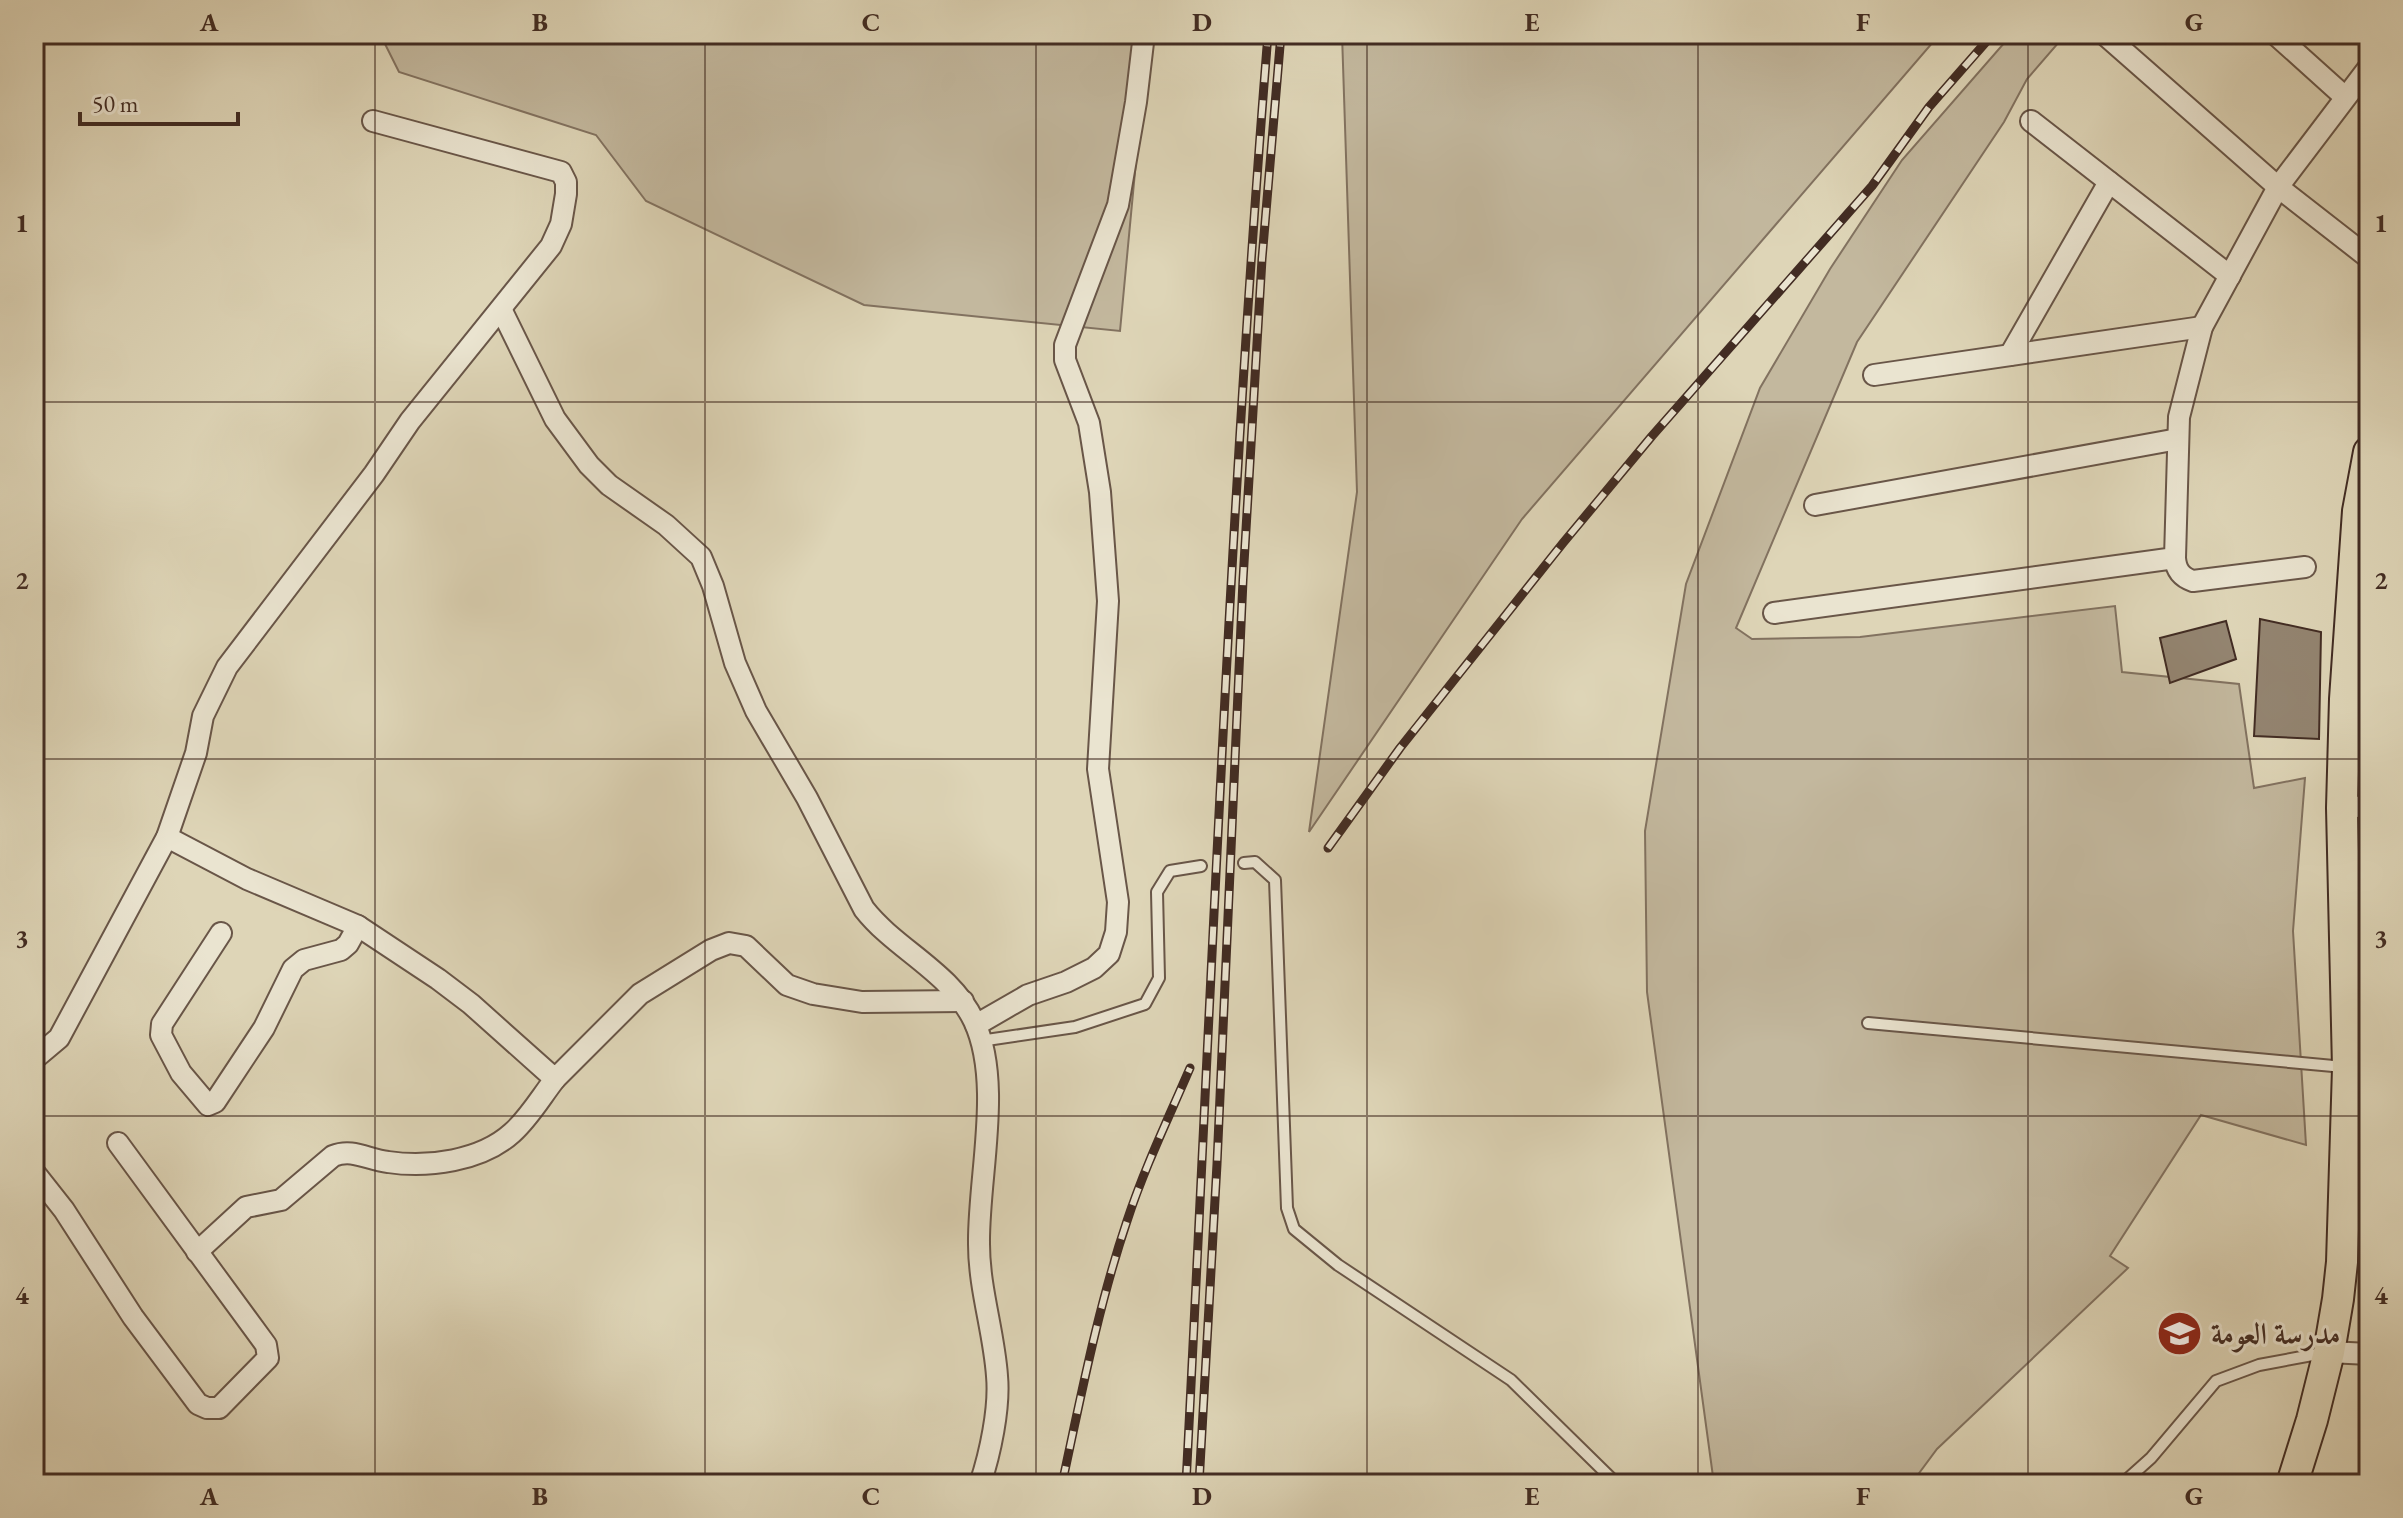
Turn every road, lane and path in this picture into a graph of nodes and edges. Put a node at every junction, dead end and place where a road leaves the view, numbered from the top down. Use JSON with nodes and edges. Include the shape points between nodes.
{"nodes":[{"id":1,"x":1144,"y":34,"type":"edge"},
{"id":2,"x":2104,"y":34,"type":"edge"},
{"id":3,"x":2275,"y":34,"type":"edge"},
{"id":4,"x":2369,"y":67,"type":"edge"},
{"id":5,"x":2345,"y":97,"type":"junction"},
{"id":6,"x":373,"y":121,"type":"dead end"},
{"id":7,"x":2031,"y":121,"type":"dead end"},
{"id":8,"x":2109,"y":182,"type":"junction"},
{"id":9,"x":2278,"y":187,"type":"junction"},
{"id":10,"x":2369,"y":258,"type":"edge"},
{"id":11,"x":2230,"y":276,"type":"junction"},
{"id":12,"x":501,"y":309,"type":"junction"},
{"id":13,"x":2202,"y":327,"type":"junction"},
{"id":14,"x":2010,"y":355,"type":"junction"},
{"id":15,"x":1874,"y":375,"type":"dead end"},
{"id":16,"x":2178,"y":439,"type":"junction"},
{"id":17,"x":2369,"y":452,"type":"edge"},
{"id":18,"x":1815,"y":505,"type":"dead end"},
{"id":19,"x":2175,"y":558,"type":"junction"},
{"id":20,"x":2305,"y":567,"type":"dead end"},
{"id":21,"x":1774,"y":613,"type":"dead end"},
{"id":22,"x":2356,"y":807,"type":"edge"},
{"id":23,"x":167,"y":837,"type":"junction"},
{"id":24,"x":1244,"y":863,"type":"dead end"},
{"id":25,"x":1201,"y":866,"type":"dead end"},
{"id":26,"x":358,"y":926,"type":"junction"},
{"id":27,"x":221,"y":933,"type":"dead end"},
{"id":28,"x":2358,"y":969,"type":"edge"},
{"id":29,"x":963,"y":1001,"type":"junction"},
{"id":30,"x":1868,"y":1023,"type":"dead end"},
{"id":31,"x":978,"y":1033,"type":"junction"},
{"id":32,"x":34,"y":1059,"type":"edge"},
{"id":33,"x":2358,"y":1068,"type":"edge"},
{"id":34,"x":555,"y":1079,"type":"junction"},
{"id":35,"x":118,"y":1143,"type":"dead end"},
{"id":36,"x":34,"y":1172,"type":"edge"},
{"id":37,"x":197,"y":1252,"type":"junction"},
{"id":38,"x":2329,"y":1352,"type":"junction"},
{"id":39,"x":2369,"y":1354,"type":"edge"},
{"id":40,"x":980,"y":1484,"type":"edge"},
{"id":41,"x":1617,"y":1484,"type":"edge"},
{"id":42,"x":2122,"y":1484,"type":"edge"},
{"id":43,"x":2292,"y":1484,"type":"edge"}],
"edges":[{"from":1,"to":31,"type":"street","via":[[1118,205],[1065,345],[1065,360],[1089,423],[1100,492],[1108,601],[1098,769],[1118,902],[1116,932],[1109,954],[1094,968],[1028,995]]},
{"from":2,"to":9,"type":"street"},
{"from":3,"to":5,"type":"street"},
{"from":4,"to":5,"type":"street"},
{"from":5,"to":9,"type":"street"},
{"from":6,"to":12,"type":"street","via":[[564,176],[566,194],[556,236]]},
{"from":7,"to":8,"type":"street"},
{"from":8,"to":11,"type":"street"},
{"from":8,"to":14,"type":"street"},
{"from":9,"to":10,"type":"street"},
{"from":9,"to":11,"type":"street"},
{"from":11,"to":13,"type":"street"},
{"from":12,"to":23,"type":"street","via":[[410,421],[227,667],[203,716]]},
{"from":12,"to":29,"type":"street","via":[[555,419],[589,465],[701,557],[756,711],[864,909]]},
{"from":13,"to":14,"type":"street"},
{"from":13,"to":16,"type":"street"},
{"from":14,"to":15,"type":"street"},
{"from":16,"to":18,"type":"street"},
{"from":16,"to":19,"type":"street"},
{"from":17,"to":22,"type":"main road","via":[[2351,597]]},
{"from":19,"to":20,"type":"street","via":[[2181,575],[2193,581]]},
{"from":19,"to":21,"type":"street"},
{"from":22,"to":28,"type":"main road"},
{"from":23,"to":26,"type":"street","via":[[247,879]]},
{"from":23,"to":32,"type":"street","via":[[59,1038]]},
{"from":24,"to":41,"type":"lane","via":[[1255,862],[1275,880],[1287,1208],[1294,1229],[1338,1265],[1511,1380]]},
{"from":25,"to":31,"type":"lane","via":[[1170,871],[1157,892],[1159,978],[1145,1004],[1075,1027]]},
{"from":26,"to":27,"type":"street","via":[[341,950],[304,960],[293,969],[264,1028],[208,1105],[181,1073],[161,1030]]},
{"from":26,"to":34,"type":"street","via":[[471,1004]]},
{"from":28,"to":33,"type":"main road"},
{"from":29,"to":31,"type":"street"},
{"from":29,"to":34,"type":"street","via":[[862,1002],[813,994],[787,985],[746,946],[729,943],[640,994]]},
{"from":30,"to":33,"type":"lane"},
{"from":31,"to":40,"type":"street","via":[[988,1120],[979,1268],[998,1379]]},
{"from":33,"to":38,"type":"main road"},
{"from":34,"to":37,"type":"street","via":[[525,1120],[489,1149],[412,1165],[350,1152],[333,1156],[281,1200],[246,1207]]},
{"from":35,"to":37,"type":"street"},
{"from":36,"to":37,"type":"street","via":[[198,1404],[219,1408],[269,1353]]},
{"from":38,"to":39,"type":"street"},
{"from":38,"to":42,"type":"lane","via":[[2259,1365],[2216,1381]]},
{"from":38,"to":43,"type":"main road"}]}
